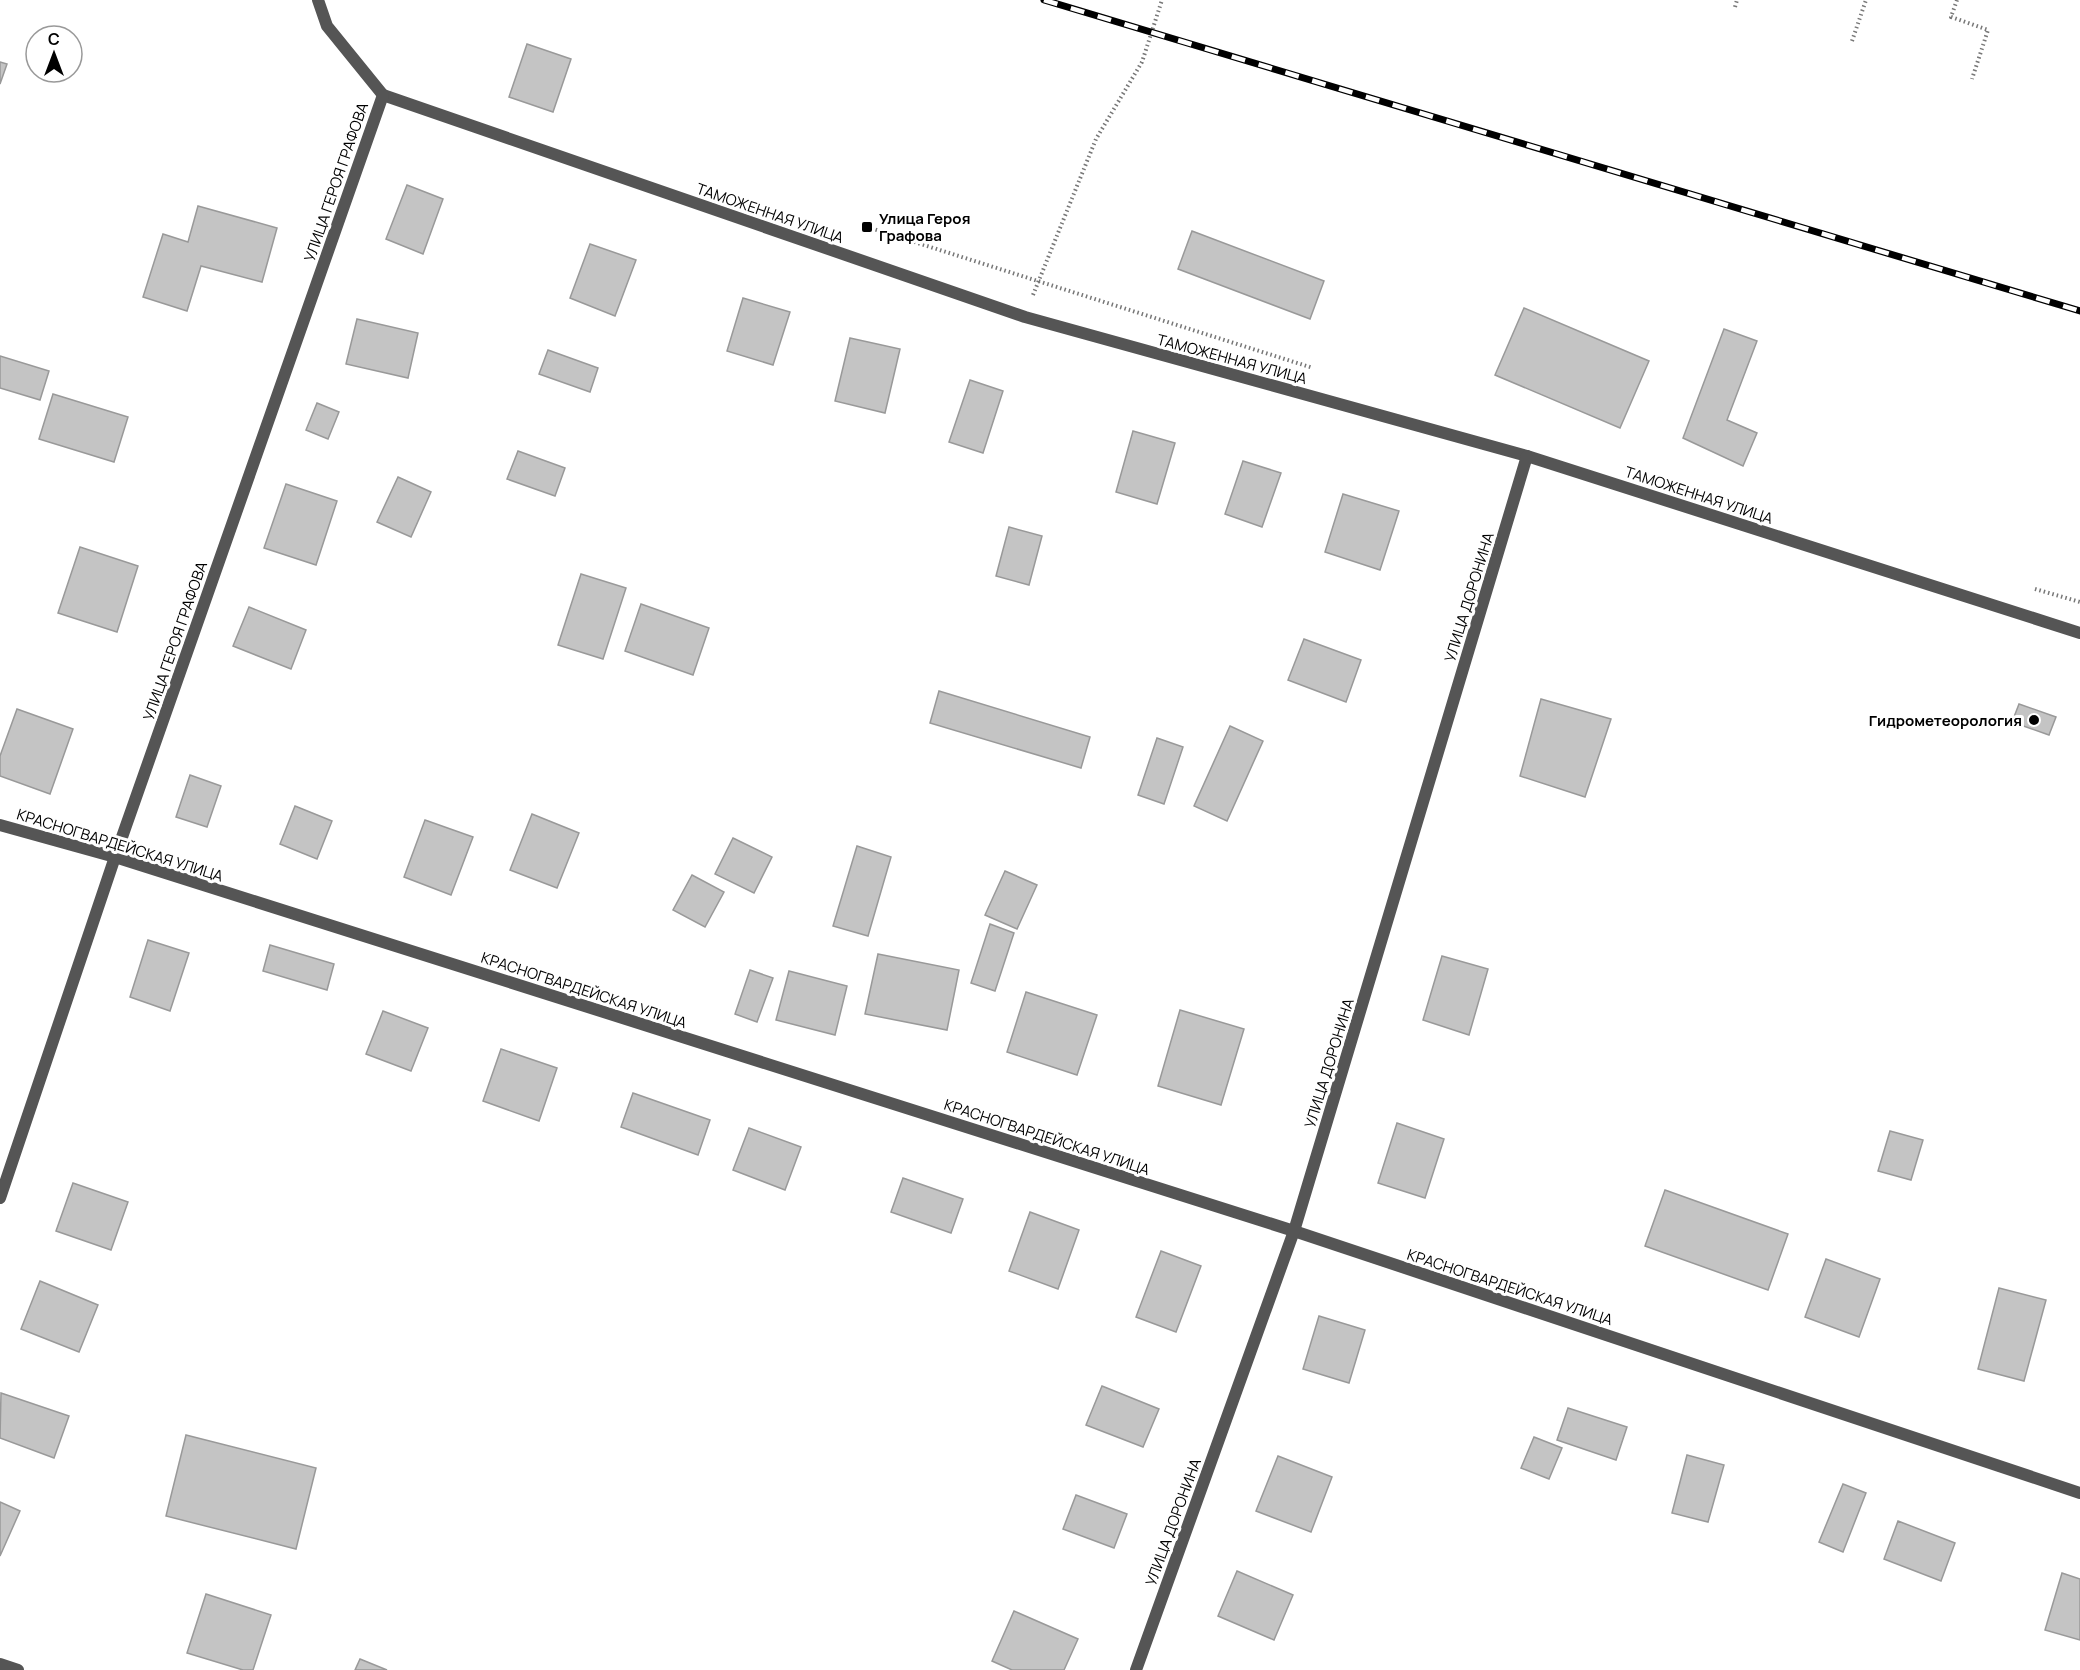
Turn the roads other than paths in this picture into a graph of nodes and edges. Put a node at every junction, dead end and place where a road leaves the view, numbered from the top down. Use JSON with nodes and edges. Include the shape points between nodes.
{"nodes":[{"id":1,"x":318,"y":0,"type":"edge"},
{"id":2,"x":382,"y":95,"type":"junction"},
{"id":3,"x":1527,"y":456,"type":"junction"},
{"id":4,"x":2080,"y":633,"type":"edge"},
{"id":5,"x":0,"y":825,"type":"edge"},
{"id":6,"x":115,"y":857,"type":"junction"},
{"id":7,"x":0,"y":1197,"type":"edge"},
{"id":8,"x":1294,"y":1231,"type":"junction"},
{"id":9,"x":2080,"y":1493,"type":"edge"},
{"id":10,"x":0,"y":1664,"type":"edge"},
{"id":11,"x":18,"y":1670,"type":"edge"},
{"id":12,"x":1136,"y":1670,"type":"edge"}],
"edges":[{"from":1,"to":2,"type":"street","via":[[327,26]]},
{"from":2,"to":3,"type":"street","name":"ТАМОЖЕННАЯ УЛИЦА","via":[[1025,317]]},
{"from":2,"to":6,"type":"street","name":"УЛИЦА ГЕРОЯ ГРАФОВА"},
{"from":3,"to":4,"type":"street","name":"ТАМОЖЕННАЯ УЛИЦА"},
{"from":3,"to":8,"type":"street","name":"УЛИЦА ДОРОНИНА"},
{"from":5,"to":6,"type":"street","name":"КРАСНОГВАРДЕЙСКАЯ УЛИЦА"},
{"from":6,"to":7,"type":"street","name":"УЛИЦА ГЕРОЯ ГРАФОВА"},
{"from":6,"to":8,"type":"street","name":"КРАСНОГВАРДЕЙСКАЯ УЛИЦА"},
{"from":8,"to":9,"type":"street","name":"КРАСНОГВАРДЕЙСКАЯ УЛИЦА"},
{"from":8,"to":12,"type":"street","name":"УЛИЦА ДОРОНИНА"},
{"from":10,"to":11,"type":"street"}]}
